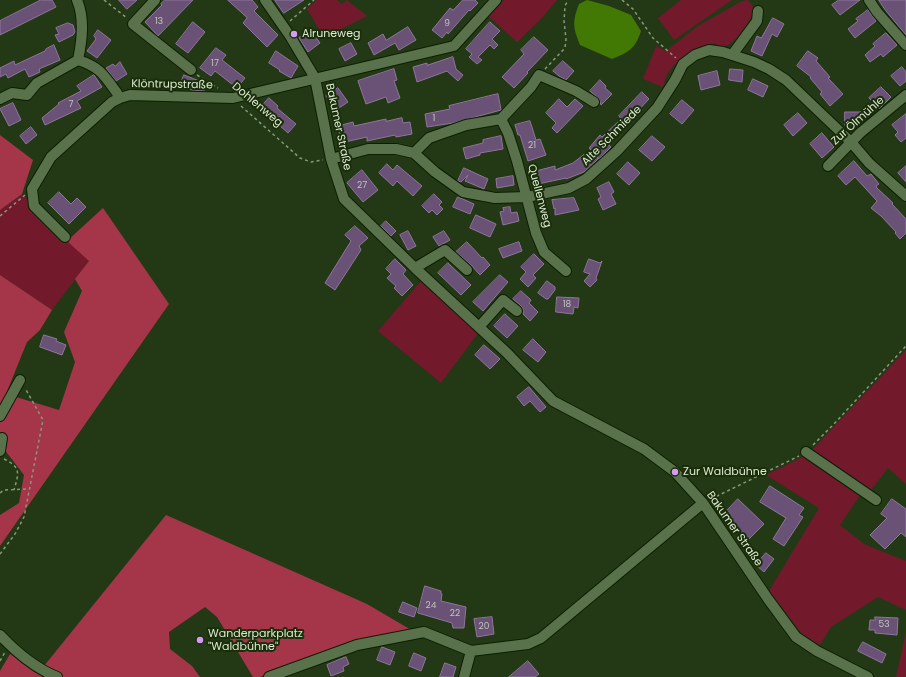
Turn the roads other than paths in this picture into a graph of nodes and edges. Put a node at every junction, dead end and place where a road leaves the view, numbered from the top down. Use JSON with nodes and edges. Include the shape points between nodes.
{"nodes":[{"id":1,"x":78,"y":0,"type":"edge"},
{"id":2,"x":155,"y":0,"type":"edge"},
{"id":3,"x":265,"y":0,"type":"edge"},
{"id":4,"x":496,"y":0,"type":"edge"},
{"id":5,"x":870,"y":0,"type":"edge"},
{"id":6,"x":758,"y":10,"type":"dead end"},
{"id":7,"x":906,"y":45,"type":"edge"},
{"id":8,"x":732,"y":55,"type":"junction"},
{"id":9,"x":78,"y":60,"type":"junction"},
{"id":10,"x":191,"y":70,"type":"road end"},
{"id":11,"x":315,"y":78,"type":"junction"},
{"id":12,"x":117,"y":93,"type":"dead end"},
{"id":13,"x":906,"y":96,"type":"edge"},
{"id":14,"x":0,"y":99,"type":"edge"},
{"id":15,"x":594,"y":102,"type":"dead end"},
{"id":16,"x":501,"y":119,"type":"junction"},
{"id":17,"x":851,"y":142,"type":"junction"},
{"id":18,"x":414,"y":153,"type":"junction"},
{"id":19,"x":331,"y":159,"type":"junction"},
{"id":20,"x":828,"y":166,"type":"dead end"},
{"id":21,"x":906,"y":196,"type":"edge"},
{"id":22,"x":527,"y":197,"type":"junction"},
{"id":23,"x":65,"y":236,"type":"dead end"},
{"id":24,"x":415,"y":268,"type":"junction"},
{"id":25,"x":467,"y":270,"type":"dead end"},
{"id":26,"x":566,"y":271,"type":"dead end"},
{"id":27,"x":517,"y":311,"type":"dead end"},
{"id":28,"x":479,"y":327,"type":"junction"},
{"id":29,"x":20,"y":380,"type":"road end"},
{"id":30,"x":0,"y":416,"type":"edge"},
{"id":31,"x":2,"y":438,"type":"dead end"},
{"id":32,"x":1,"y":450,"type":"edge"},
{"id":33,"x":806,"y":452,"type":"road end"},
{"id":34,"x":876,"y":500,"type":"dead end"},
{"id":35,"x":703,"y":503,"type":"junction"},
{"id":36,"x":0,"y":635,"type":"edge"},
{"id":37,"x":471,"y":651,"type":"junction"},
{"id":38,"x":57,"y":677,"type":"edge"},
{"id":39,"x":268,"y":677,"type":"edge"},
{"id":40,"x":464,"y":677,"type":"edge"},
{"id":41,"x":868,"y":677,"type":"edge"}],
"edges":[{"from":1,"to":9,"type":"street","via":[[82,27]]},
{"from":2,"to":10,"type":"street","via":[[133,24]]},
{"from":3,"to":11,"type":"street","name":"Bakumer Straße"},
{"from":4,"to":11,"type":"street","via":[[454,46]]},
{"from":5,"to":7,"type":"street","via":[[877,12]]},
{"from":6,"to":8,"type":"street","via":[[757,21]]},
{"from":8,"to":17,"type":"street","via":[[769,69],[786,80]]},
{"from":8,"to":22,"type":"street","name":"Alte Schmiede","via":[[709,50],[695,55],[683,64],[657,108],[586,180],[569,188]]},
{"from":9,"to":12,"type":"street","via":[[91,64],[103,73]]},
{"from":9,"to":14,"type":"street","via":[[37,83],[27,95],[12,93]]},
{"from":11,"to":19,"type":"street","name":"Bakumer Straße"},
{"from":11,"to":23,"type":"street","name":"Klöntrupstraße","via":[[233,98],[130,95],[112,102],[51,157],[32,189],[34,206]]},
{"from":13,"to":17,"type":"street","name":"Zur Ölmühle"},
{"from":15,"to":16,"type":"street","via":[[539,75]]},
{"from":16,"to":18,"type":"street","via":[[466,125],[429,138]]},
{"from":16,"to":22,"type":"street","name":"Quellenweg","via":[[508,133]]},
{"from":17,"to":20,"type":"street","name":"Zur Ölmühle"},
{"from":17,"to":21,"type":"street","via":[[869,163]]},
{"from":18,"to":19,"type":"street","via":[[396,149],[368,149]]},
{"from":18,"to":22,"type":"street","name":"Alte Schmiede","via":[[463,192],[495,198]]},
{"from":19,"to":24,"type":"street","name":"Bakumer Straße","via":[[344,199]]},
{"from":22,"to":26,"type":"street","name":"Quellenweg","via":[[536,233],[544,252]]},
{"from":24,"to":25,"type":"street","via":[[445,250]]},
{"from":24,"to":28,"type":"street","name":"Bakumer Straße"},
{"from":27,"to":28,"type":"street","via":[[503,300]]},
{"from":28,"to":35,"type":"street","name":"Bakumer Straße","via":[[553,401],[644,449],[674,472]]},
{"from":29,"to":30,"type":"street"},
{"from":31,"to":32,"type":"street"},
{"from":33,"to":34,"type":"street"},
{"from":35,"to":37,"type":"street","via":[[541,638],[528,644]]},
{"from":35,"to":41,"type":"street","name":"Bakumer Straße","via":[[796,637],[817,651]]},
{"from":36,"to":38,"type":"street","via":[[25,658]]},
{"from":37,"to":39,"type":"street","via":[[424,632],[357,645]]},
{"from":37,"to":40,"type":"street"}]}
